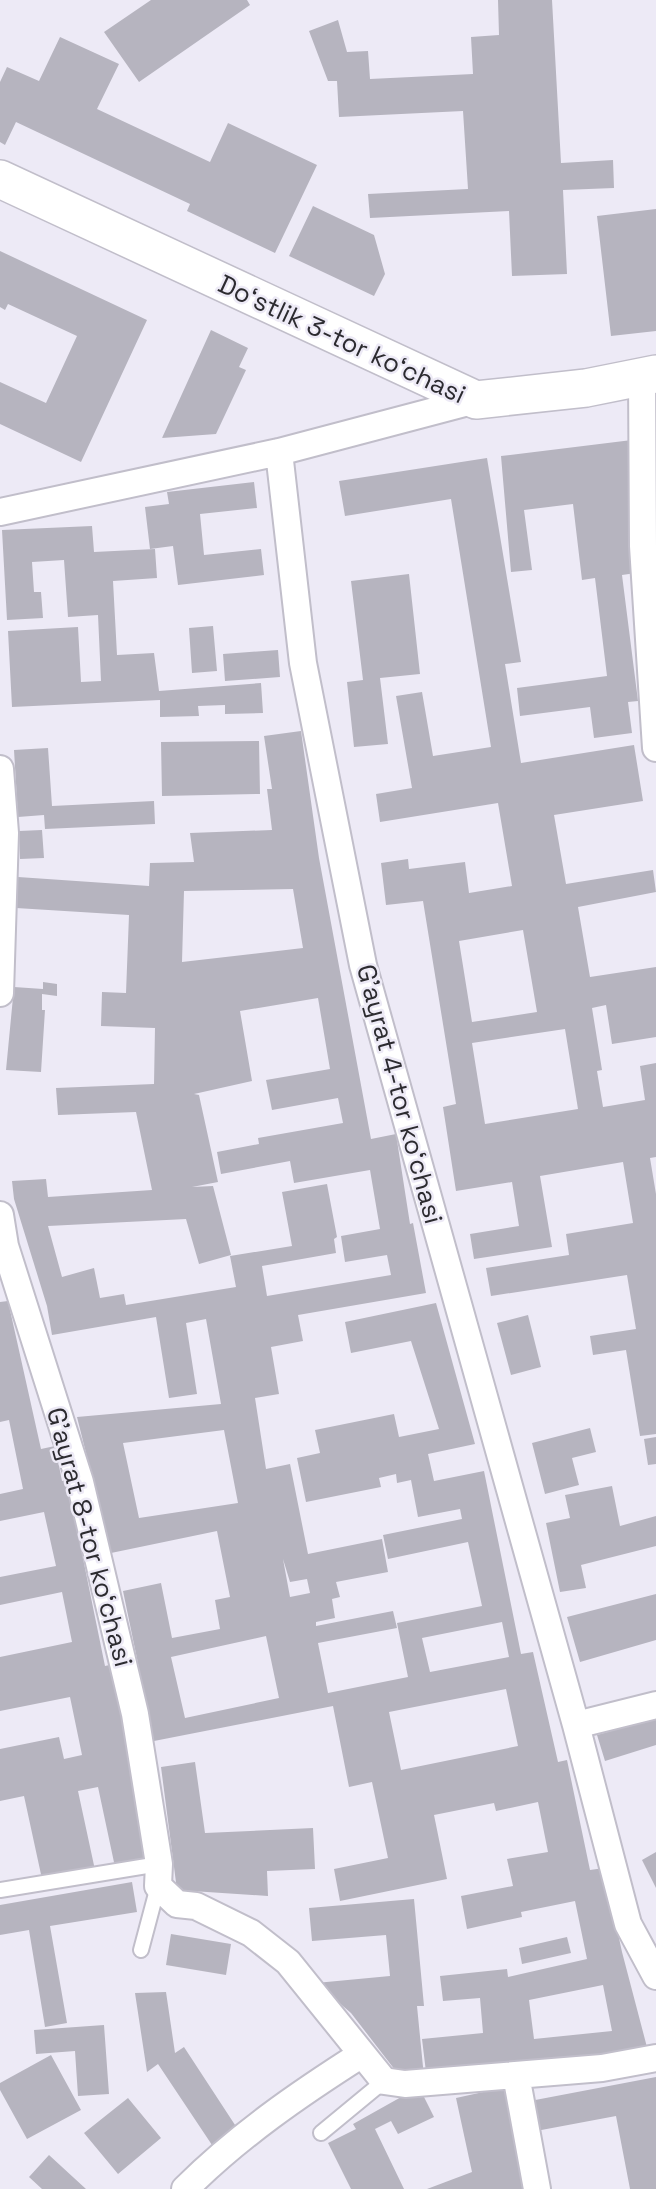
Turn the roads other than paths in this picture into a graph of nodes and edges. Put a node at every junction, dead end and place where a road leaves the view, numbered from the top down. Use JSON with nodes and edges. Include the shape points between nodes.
{"nodes":[{"id":1,"x":0,"y":179,"type":"edge"},
{"id":2,"x":649,"y":376,"type":"edge"},
{"id":3,"x":476,"y":400,"type":"junction"},
{"id":4,"x":279,"y":452,"type":"junction"},
{"id":5,"x":0,"y":512,"type":"edge"},
{"id":6,"x":650,"y":546,"type":"edge"},
{"id":7,"x":656,"y":752,"type":"edge"},
{"id":8,"x":0,"y":769,"type":"edge"},
{"id":9,"x":0,"y":993,"type":"edge"},
{"id":10,"x":0,"y":1215,"type":"edge"},
{"id":11,"x":656,"y":1705,"type":"edge"},
{"id":12,"x":576,"y":1725,"type":"junction"},
{"id":13,"x":159,"y":1875,"type":"junction"},
{"id":14,"x":0,"y":1890,"type":"edge"},
{"id":15,"x":141,"y":1950,"type":"dead end"},
{"id":16,"x":656,"y":1976,"type":"edge"},
{"id":17,"x":362,"y":2054,"type":"junction"},
{"id":18,"x":656,"y":2058,"type":"edge"},
{"id":19,"x":516,"y":2075,"type":"junction"},
{"id":20,"x":384,"y":2081,"type":"junction"},
{"id":21,"x":321,"y":2133,"type":"dead end"},
{"id":22,"x":185,"y":2189,"type":"edge"},
{"id":23,"x":537,"y":2189,"type":"edge"}],
"edges":[{"from":1,"to":3,"type":"street","name":"Doʻstlik 3-tor koʻchasi"},
{"from":2,"to":3,"type":"street"},
{"from":2,"to":6,"type":"street"},
{"from":3,"to":4,"type":"street","name":"Doʻstlik 3-tor koʻchasi"},
{"from":4,"to":5,"type":"street","name":"Doʻstlik 3-tor koʻchasi"},
{"from":4,"to":12,"type":"street","name":"G'ayrat 4-tor koʻchasi","via":[[303,663],[363,965]]},
{"from":6,"to":7,"type":"street"},
{"from":8,"to":9,"type":"street","via":[[5,833]]},
{"from":10,"to":13,"type":"street","name":"G'ayrat 8-tor koʻchasi","via":[[5,1246],[80,1482],[135,1714]]},
{"from":11,"to":12,"type":"street"},
{"from":12,"to":16,"type":"street","name":"G'ayrat 4-tor koʻchasi","via":[[628,1924]]},
{"from":13,"to":14,"type":"lane"},
{"from":13,"to":15,"type":"lane"},
{"from":13,"to":17,"type":"street","via":[[177,1904],[196,1906],[251,1933],[288,1962]]},
{"from":17,"to":20,"type":"street"},
{"from":17,"to":22,"type":"street","via":[[287,2102]]},
{"from":18,"to":19,"type":"street"},
{"from":19,"to":20,"type":"street","via":[[405,2084]]},
{"from":19,"to":23,"type":"street"},
{"from":20,"to":21,"type":"lane"}]}
